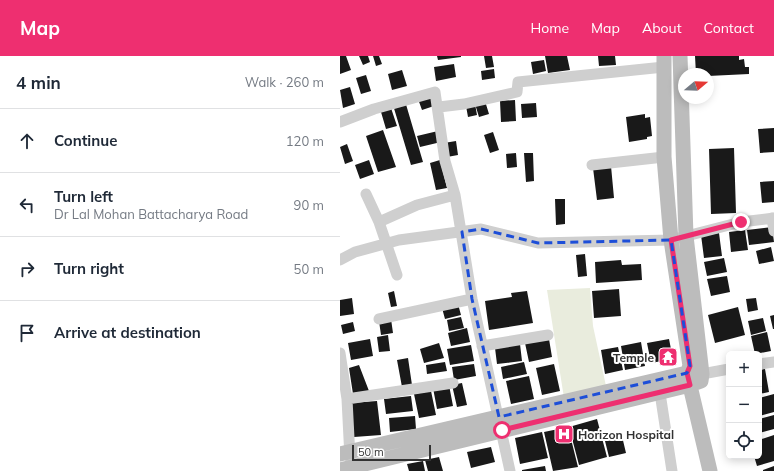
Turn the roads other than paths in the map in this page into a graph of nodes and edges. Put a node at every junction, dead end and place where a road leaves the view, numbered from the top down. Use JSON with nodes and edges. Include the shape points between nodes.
{"nodes":[{"id":1,"x":680,"y":56,"type":"edge"},
{"id":2,"x":664,"y":61,"type":"edge"},
{"id":3,"x":439,"y":107,"type":"junction"},
{"id":4,"x":340,"y":122,"type":"edge"},
{"id":5,"x":664,"y":157,"type":"junction"},
{"id":6,"x":592,"y":165,"type":"dead end"},
{"id":7,"x":366,"y":194,"type":"dead end"},
{"id":8,"x":455,"y":196,"type":"junction"},
{"id":9,"x":773,"y":218,"type":"edge"},
{"id":10,"x":379,"y":222,"type":"junction"},
{"id":11,"x":774,"y":231,"type":"edge"},
{"id":12,"x":462,"y":232,"type":"junction"},
{"id":13,"x":686,"y":236,"type":"junction"},
{"id":14,"x":671,"y":240,"type":"junction"},
{"id":15,"x":386,"y":244,"type":"junction"},
{"id":16,"x":340,"y":260,"type":"edge"},
{"id":17,"x":397,"y":275,"type":"dead end"},
{"id":18,"x":472,"y":299,"type":"junction"},
{"id":19,"x":379,"y":319,"type":"dead end"},
{"id":20,"x":548,"y":335,"type":"dead end"},
{"id":21,"x":482,"y":346,"type":"junction"},
{"id":22,"x":340,"y":353,"type":"edge"},
{"id":23,"x":774,"y":362,"type":"edge"},
{"id":24,"x":762,"y":364,"type":"edge"},
{"id":25,"x":726,"y":370,"type":"edge"},
{"id":26,"x":693,"y":377,"type":"junction"},
{"id":27,"x":452,"y":383,"type":"dead end"},
{"id":28,"x":660,"y":393,"type":"junction"},
{"id":29,"x":347,"y":399,"type":"junction"},
{"id":30,"x":501,"y":424,"type":"junction"},
{"id":31,"x":345,"y":453,"type":"edge"},
{"id":32,"x":347,"y":469,"type":"edge"},
{"id":33,"x":510,"y":471,"type":"edge"},
{"id":34,"x":672,"y":471,"type":"edge"},
{"id":35,"x":710,"y":471,"type":"edge"}],
"edges":[{"from":1,"to":13,"type":"main road"},
{"from":2,"to":3,"type":"street","via":[[518,82],[516,92]]},
{"from":2,"to":5,"type":"main road"},
{"from":3,"to":4,"type":"street","via":[[435,92],[374,109]]},
{"from":3,"to":8,"type":"street","via":[[445,161]]},
{"from":5,"to":6,"type":"street"},
{"from":5,"to":14,"type":"main road"},
{"from":7,"to":10,"type":"street"},
{"from":8,"to":10,"type":"street","via":[[417,205]]},
{"from":8,"to":12,"type":"street"},
{"from":9,"to":11,"type":"street"},
{"from":9,"to":13,"type":"street","via":[[741,222]]},
{"from":10,"to":15,"type":"street"},
{"from":12,"to":14,"type":"street","via":[[481,229],[538,243]]},
{"from":12,"to":15,"type":"street"},
{"from":12,"to":18,"type":"street"},
{"from":13,"to":14,"type":"street"},
{"from":13,"to":26,"type":"main road"},
{"from":14,"to":26,"type":"main road"},
{"from":15,"to":16,"type":"street","via":[[355,252]]},
{"from":15,"to":17,"type":"street"},
{"from":18,"to":19,"type":"street"},
{"from":18,"to":21,"type":"street"},
{"from":20,"to":21,"type":"street"},
{"from":21,"to":30,"type":"street"},
{"from":22,"to":29,"type":"street"},
{"from":23,"to":24,"type":"street"},
{"from":25,"to":26,"type":"street"},
{"from":26,"to":28,"type":"main road"},
{"from":26,"to":30,"type":"main road"},
{"from":26,"to":35,"type":"main road"},
{"from":27,"to":29,"type":"street"},
{"from":28,"to":30,"type":"main road"},
{"from":28,"to":34,"type":"street"},
{"from":29,"to":31,"type":"street"},
{"from":30,"to":31,"type":"main road"},
{"from":30,"to":32,"type":"main road"},
{"from":30,"to":33,"type":"street"},
{"from":31,"to":32,"type":"street"}]}
